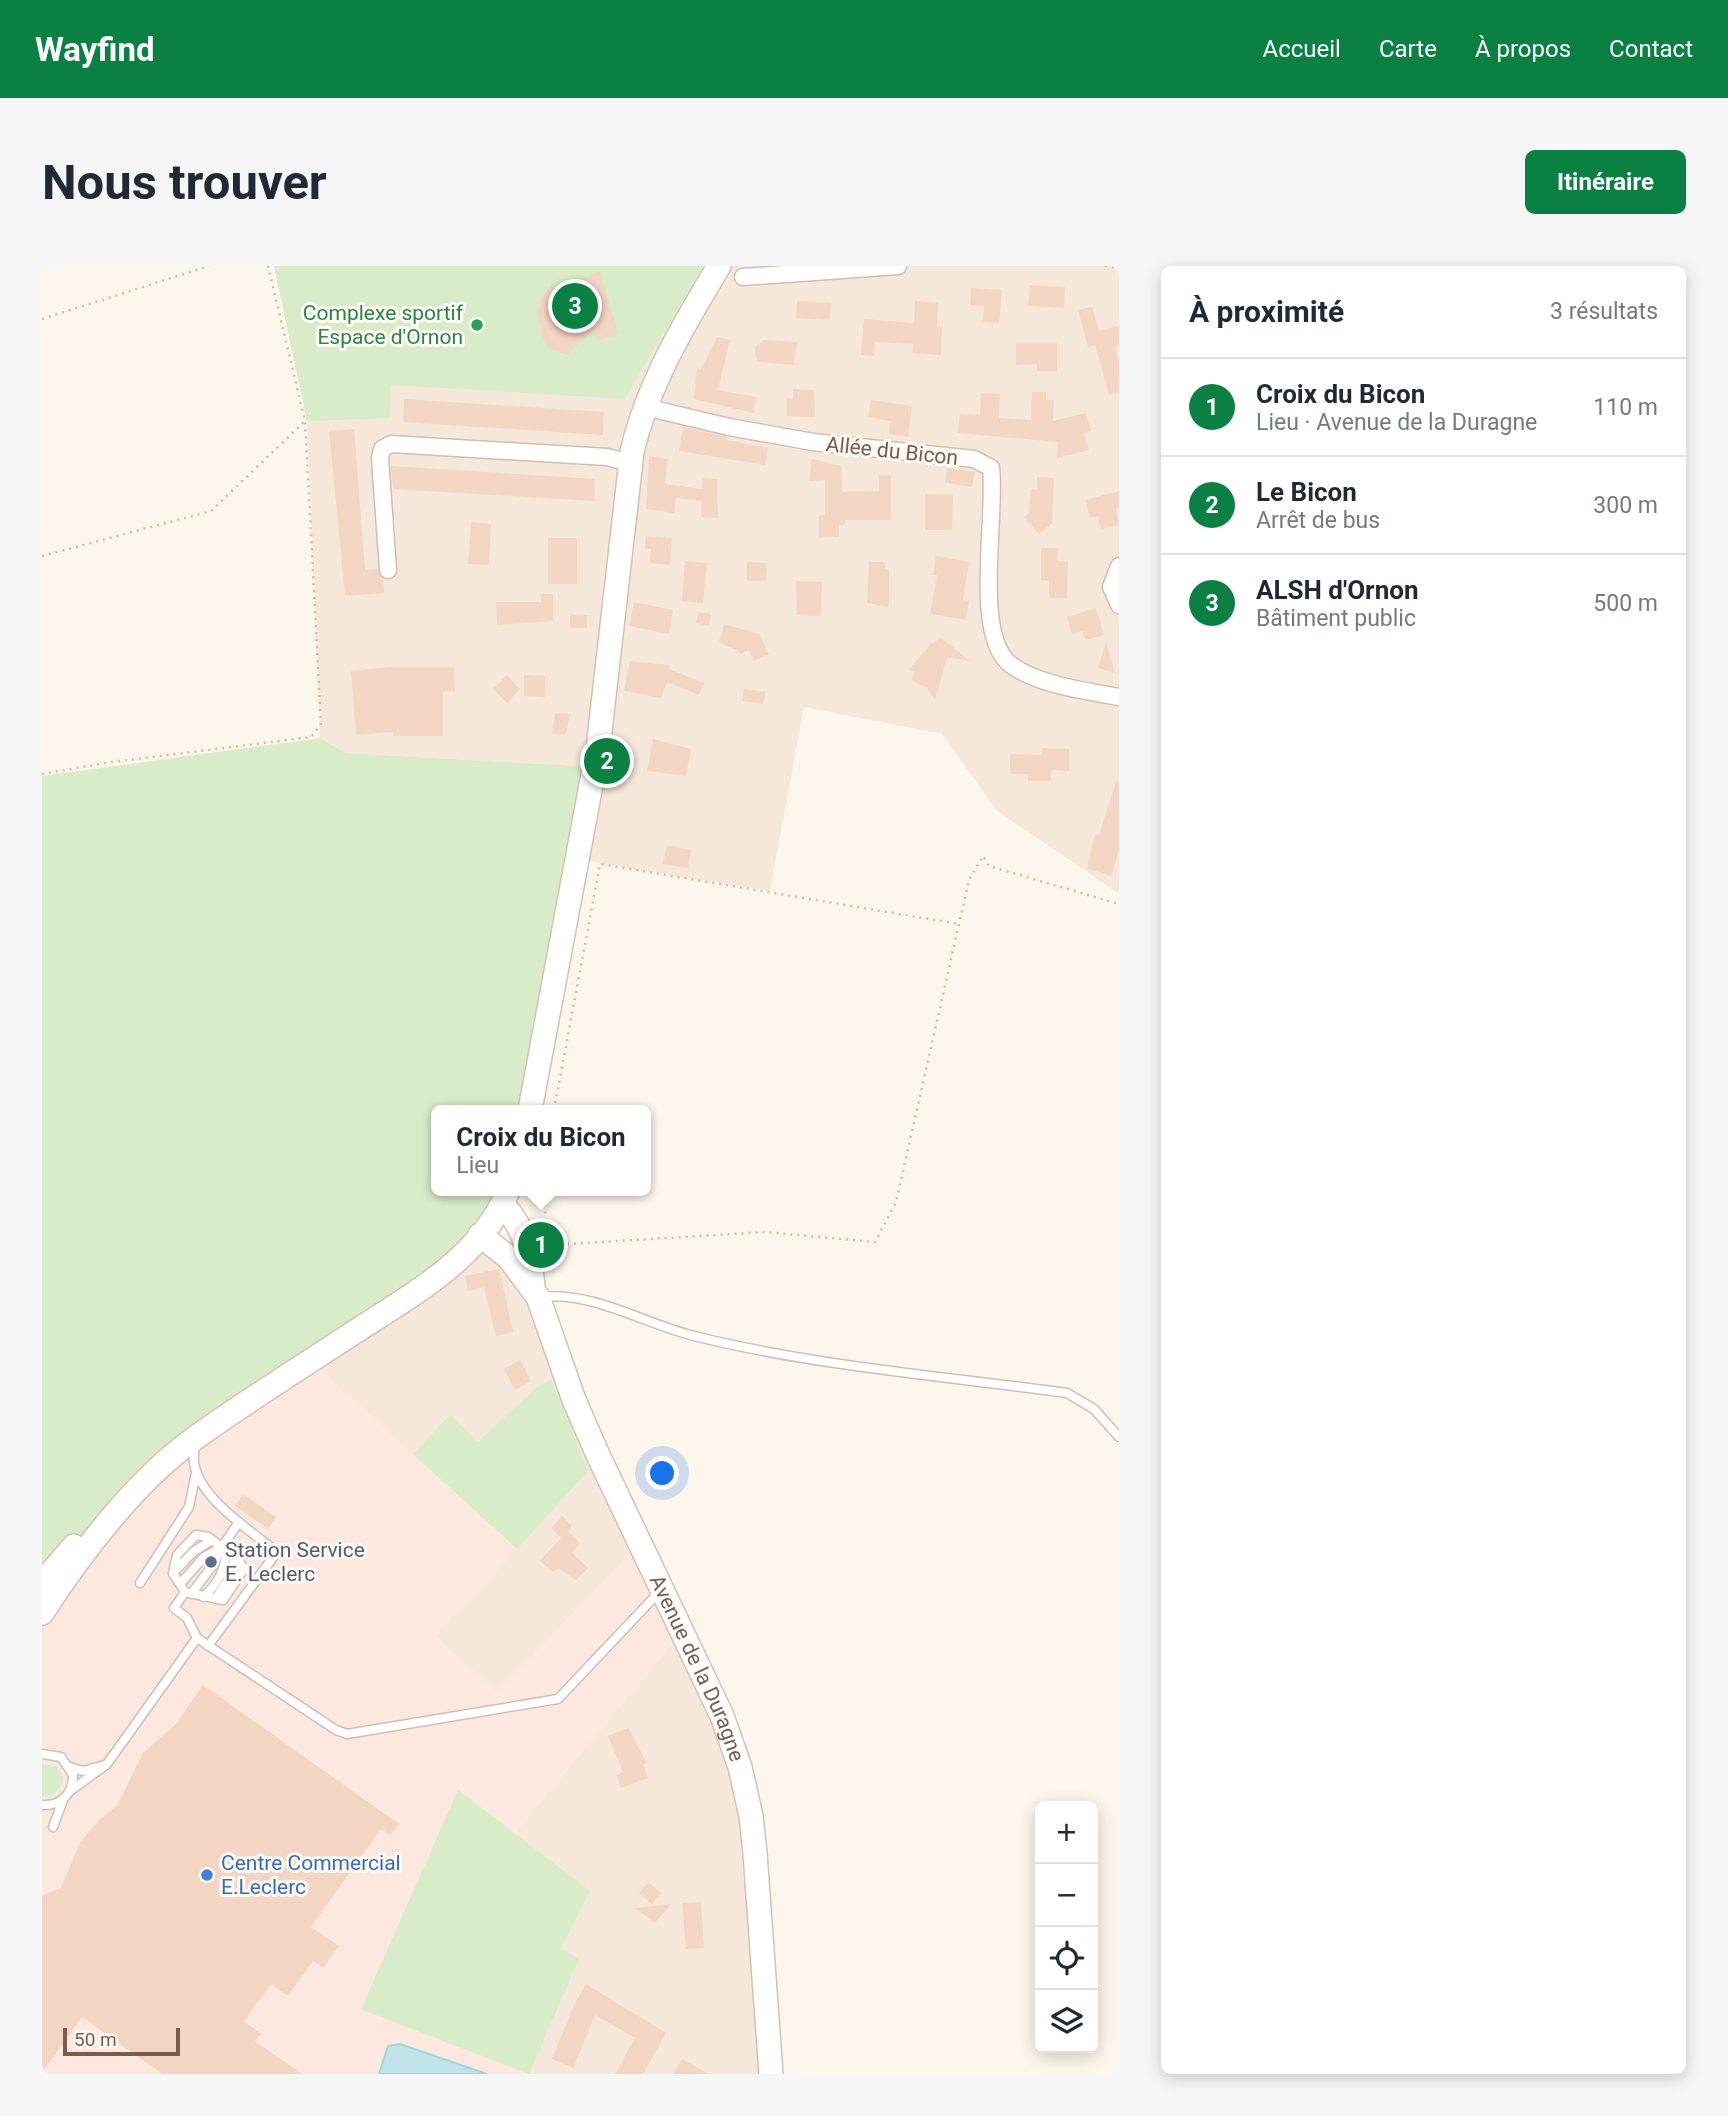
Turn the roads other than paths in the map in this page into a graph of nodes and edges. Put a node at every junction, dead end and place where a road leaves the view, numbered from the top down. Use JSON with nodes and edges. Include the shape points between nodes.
{"nodes":[{"id":1,"x":719,"y":266,"type":"edge"},
{"id":2,"x":898,"y":266,"type":"edge"},
{"id":3,"x":743,"y":277,"type":"dead end"},
{"id":4,"x":645,"y":407,"type":"junction"},
{"id":5,"x":630,"y":463,"type":"junction"},
{"id":6,"x":1119,"y":566,"type":"edge"},
{"id":7,"x":388,"y":570,"type":"dead end"},
{"id":8,"x":1119,"y":605,"type":"edge"},
{"id":9,"x":1119,"y":697,"type":"edge"},
{"id":10,"x":531,"y":1105,"type":"edge"},
{"id":11,"x":505,"y":1198,"type":"edge"},
{"id":12,"x":480,"y":1235,"type":"junction"},
{"id":13,"x":536,"y":1292,"type":"junction"},
{"id":14,"x":201,"y":1435,"type":"junction"},
{"id":15,"x":1119,"y":1437,"type":"edge"},
{"id":16,"x":183,"y":1449,"type":"junction"},
{"id":17,"x":196,"y":1473,"type":"junction"},
{"id":18,"x":239,"y":1522,"type":"junction"},
{"id":19,"x":228,"y":1551,"type":"junction"},
{"id":20,"x":46,"y":1580,"type":"edge"},
{"id":21,"x":140,"y":1583,"type":"dead end"},
{"id":22,"x":180,"y":1584,"type":"junction"},
{"id":23,"x":662,"y":1589,"type":"junction"},
{"id":24,"x":188,"y":1593,"type":"junction"},
{"id":25,"x":203,"y":1597,"type":"junction"},
{"id":26,"x":42,"y":1614,"type":"edge"},
{"id":27,"x":197,"y":1638,"type":"junction"},
{"id":28,"x":208,"y":1646,"type":"junction"},
{"id":29,"x":42,"y":1754,"type":"edge"},
{"id":30,"x":107,"y":1764,"type":"junction"},
{"id":31,"x":70,"y":1767,"type":"junction"},
{"id":32,"x":71,"y":1791,"type":"junction"},
{"id":33,"x":63,"y":1800,"type":"junction"},
{"id":34,"x":43,"y":1805,"type":"edge"},
{"id":35,"x":771,"y":2074,"type":"edge"}],
"edges":[{"from":1,"to":4,"type":"main road","via":[[671,349]]},
{"from":2,"to":3,"type":"street"},
{"from":4,"to":5,"type":"main road"},
{"from":4,"to":9,"type":"street","name":"Allée du Bicon","via":[[729,428],[974,460],[991,468],[994,494],[988,610],[997,651],[1034,677]]},
{"from":5,"to":7,"type":"street","via":[[607,457],[391,444],[382,449],[380,458]]},
{"from":5,"to":10,"type":"main road","via":[[598,748]]},
{"from":6,"to":8,"type":"street","via":[[1111,587]]},
{"from":11,"to":12,"type":"main road"},
{"from":11,"to":13,"type":"main road","name":"Avenue de la Duragne","via":[[529,1249]]},
{"from":12,"to":13,"type":"main road","name":"Avenue de la Duragne","via":[[509,1258]]},
{"from":12,"to":14,"type":"main road","via":[[445,1273]]},
{"from":13,"to":15,"type":"lane","via":[[589,1302],[692,1336],[783,1354],[1067,1393],[1094,1409]]},
{"from":13,"to":23,"type":"main road","name":"Avenue de la Duragne","via":[[583,1422]]},
{"from":14,"to":16,"type":"main road"},
{"from":14,"to":17,"type":"lane","via":[[194,1449]]},
{"from":16,"to":20,"type":"main road","via":[[137,1482]]},
{"from":16,"to":26,"type":"main road","via":[[111,1517]]},
{"from":17,"to":18,"type":"lane","via":[[215,1502]]},
{"from":17,"to":21,"type":"lane","via":[[189,1507]]},
{"from":18,"to":19,"type":"lane"},
{"from":18,"to":28,"type":"lane","via":[[277,1552]]},
{"from":19,"to":22,"type":"lane","via":[[204,1557]]},
{"from":19,"to":22,"type":"lane","via":[[212,1539],[196,1535],[177,1555],[173,1573]]},
{"from":19,"to":24,"type":"lane"},
{"from":19,"to":25,"type":"lane","via":[[224,1570]]},
{"from":19,"to":25,"type":"lane","via":[[244,1569],[223,1600]]},
{"from":22,"to":24,"type":"lane"},
{"from":23,"to":28,"type":"lane","via":[[558,1699],[347,1734]]},
{"from":23,"to":35,"type":"main road","name":"Avenue de la Duragne","via":[[722,1716],[740,1767],[751,1816]]},
{"from":24,"to":25,"type":"lane"},
{"from":24,"to":27,"type":"lane","via":[[174,1608],[187,1618]]},
{"from":27,"to":28,"type":"lane"},
{"from":27,"to":30,"type":"lane"},
{"from":29,"to":31,"type":"lane","via":[[61,1757]]},
{"from":30,"to":31,"type":"lane","via":[[83,1771]]},
{"from":30,"to":32,"type":"lane"},
{"from":31,"to":32,"type":"lane"},
{"from":32,"to":33,"type":"lane"},
{"from":33,"to":34,"type":"lane"},
{"from":33,"to":34,"type":"lane","via":[[53,1827],[53,1818]]}]}
